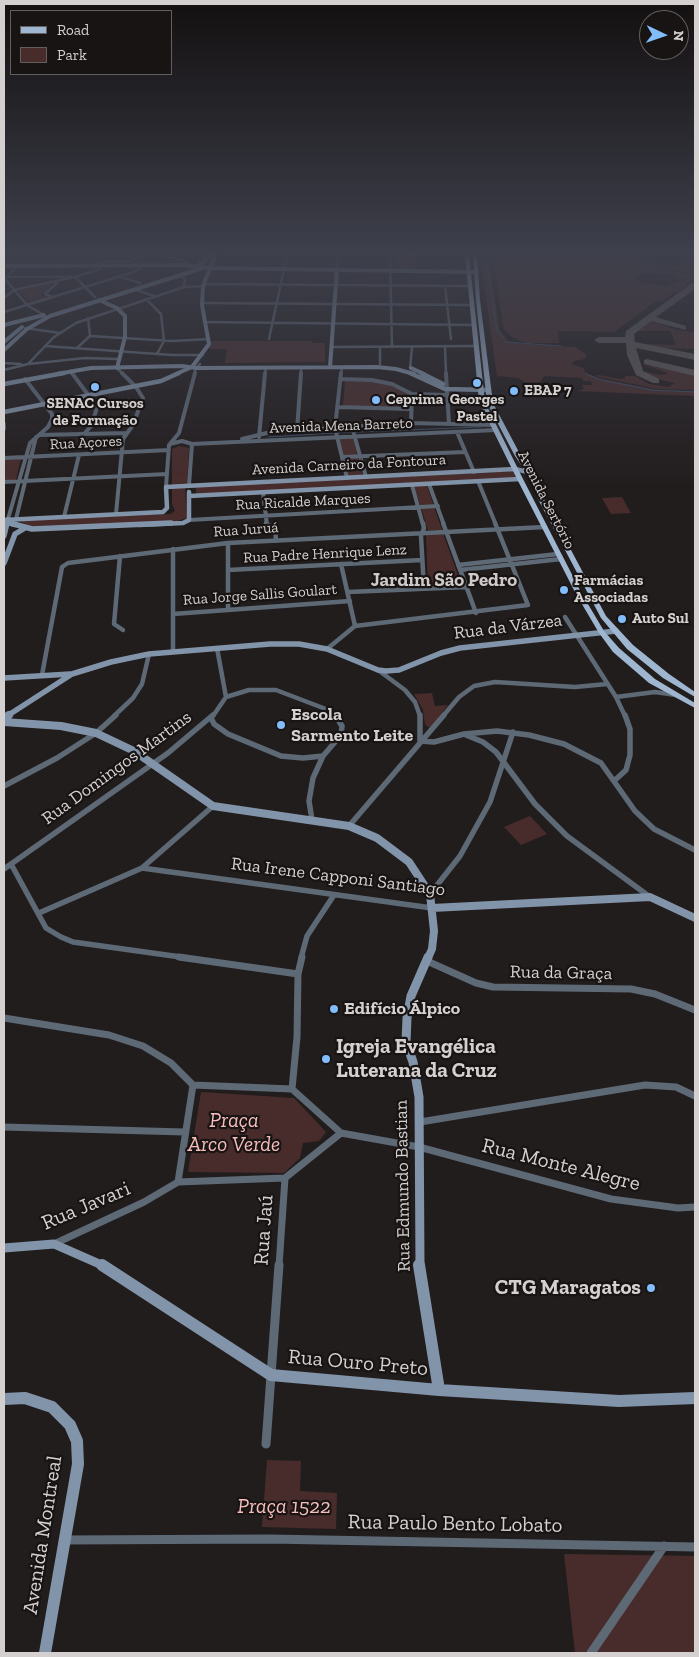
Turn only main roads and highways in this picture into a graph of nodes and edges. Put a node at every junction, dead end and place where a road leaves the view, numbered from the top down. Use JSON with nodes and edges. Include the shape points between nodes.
{"nodes":[{"id":1,"x":15,"y":332,"type":"edge"},
{"id":2,"x":22,"y":332,"type":"edge"},
{"id":3,"x":126,"y":332,"type":"edge"},
{"id":4,"x":206,"y":332,"type":"edge"},
{"id":5,"x":332,"y":332,"type":"edge"},
{"id":6,"x":475,"y":332,"type":"edge"},
{"id":7,"x":482,"y":332,"type":"edge"},
{"id":8,"x":4,"y":340,"type":"edge"},
{"id":9,"x":4,"y":350,"type":"edge"},
{"id":10,"x":330,"y":365,"type":"junction"},
{"id":11,"x":196,"y":366,"type":"junction"},
{"id":12,"x":117,"y":368,"type":"junction"},
{"id":13,"x":4,"y":384,"type":"edge"},
{"id":14,"x":480,"y":388,"type":"junction"},
{"id":15,"x":447,"y":389,"type":"junction"},
{"id":16,"x":488,"y":390,"type":"junction"},
{"id":17,"x":4,"y":412,"type":"edge"},
{"id":18,"x":515,"y":470,"type":"junction"},
{"id":19,"x":532,"y":473,"type":"junction"},
{"id":20,"x":416,"y":475,"type":"junction"},
{"id":21,"x":356,"y":478,"type":"junction"},
{"id":22,"x":520,"y":479,"type":"junction"},
{"id":23,"x":419,"y":484,"type":"junction"},
{"id":24,"x":189,"y":486,"type":"junction"},
{"id":25,"x":360,"y":488,"type":"junction"},
{"id":26,"x":189,"y":496,"type":"junction"},
{"id":27,"x":6,"y":521,"type":"edge"},
{"id":28,"x":25,"y":528,"type":"junction"},
{"id":29,"x":4,"y":536,"type":"edge"},
{"id":30,"x":560,"y":557,"type":"joint"},
{"id":31,"x":5,"y":560,"type":"edge"},
{"id":32,"x":616,"y":631,"type":"junction"},
{"id":33,"x":601,"y":632,"type":"junction"},
{"id":34,"x":72,"y":674,"type":"junction"},
{"id":35,"x":4,"y":678,"type":"edge"},
{"id":36,"x":695,"y":695,"type":"edge"},
{"id":37,"x":695,"y":706,"type":"edge"},
{"id":38,"x":4,"y":718,"type":"edge"},
{"id":39,"x":4,"y":722,"type":"edge"},
{"id":40,"x":432,"y":908,"type":"junction"},
{"id":41,"x":695,"y":918,"type":"edge"},
{"id":42,"x":54,"y":1244,"type":"joint"},
{"id":43,"x":4,"y":1248,"type":"edge"},
{"id":44,"x":439,"y":1390,"type":"junction"},
{"id":45,"x":695,"y":1398,"type":"edge"},
{"id":46,"x":4,"y":1399,"type":"edge"},
{"id":47,"x":45,"y":1653,"type":"edge"}],
"edges":[{"from":1,"to":8,"type":"main road"},
{"from":2,"to":9,"type":"main road"},
{"from":3,"to":12,"type":"main road"},
{"from":4,"to":11,"type":"main road","via":[[208,346]]},
{"from":5,"to":10,"type":"main road"},
{"from":6,"to":14,"type":"main road","name":"Avenida Sertório"},
{"from":7,"to":16,"type":"main road","name":"Avenida Sertório"},
{"from":10,"to":11,"type":"main road"},
{"from":10,"to":11,"type":"main road"},
{"from":10,"to":15,"type":"main road","via":[[396,369]]},
{"from":10,"to":15,"type":"main road","via":[[380,364],[410,368]]},
{"from":11,"to":12,"type":"main road"},
{"from":11,"to":17,"type":"main road","via":[[171,378],[136,387]]},
{"from":12,"to":13,"type":"main road","via":[[91,368]]},
{"from":14,"to":15,"type":"main road"},
{"from":14,"to":16,"type":"main road"},
{"from":14,"to":18,"type":"main road","name":"Avenida Sertório","via":[[482,402]]},
{"from":16,"to":19,"type":"main road","name":"Avenida Sertório","via":[[490,403],[518,456]]},
{"from":18,"to":19,"type":"main road","name":"Avenida Carneiro da Fontoura"},
{"from":18,"to":20,"type":"main road","name":"Avenida Carneiro da Fontoura"},
{"from":18,"to":22,"type":"main road","name":"Avenida Sertório"},
{"from":19,"to":32,"type":"main road","name":"Avenida Sertório","via":[[545,508],[590,594],[603,617]]},
{"from":20,"to":21,"type":"main road","name":"Avenida Carneiro da Fontoura"},
{"from":20,"to":23,"type":"main road"},
{"from":21,"to":24,"type":"main road","name":"Avenida Carneiro da Fontoura"},
{"from":21,"to":25,"type":"main road"},
{"from":22,"to":23,"type":"main road","name":"Avenida Carneiro da Fontoura"},
{"from":22,"to":30,"type":"main road","name":"Avenida Sertório"},
{"from":23,"to":25,"type":"main road","name":"Avenida Carneiro da Fontoura"},
{"from":24,"to":26,"type":"main road"},
{"from":24,"to":27,"type":"main road","name":"Avenida Carneiro da Fontoura","via":[[166,487],[166,510],[159,512]]},
{"from":25,"to":26,"type":"main road","name":"Avenida Carneiro da Fontoura"},
{"from":26,"to":28,"type":"main road","via":[[189,520],[183,522]]},
{"from":27,"to":28,"type":"main road"},
{"from":27,"to":29,"type":"main road"},
{"from":28,"to":31,"type":"main road","via":[[15,534]]},
{"from":30,"to":33,"type":"main road","name":"Avenida Sertório"},
{"from":32,"to":33,"type":"main road","name":"Rua da Várzea"},
{"from":32,"to":36,"type":"main road","name":"Avenida Sertório","via":[[644,659]]},
{"from":33,"to":34,"type":"main road","name":"Rua da Várzea","via":[[460,648],[399,670],[378,670],[326,650],[299,644],[270,644],[149,654]]},
{"from":33,"to":37,"type":"main road","name":"Avenida Sertório","via":[[616,650],[652,681]]},
{"from":34,"to":35,"type":"main road"},
{"from":34,"to":38,"type":"main road"},
{"from":39,"to":40,"type":"main road","name":"Rua Edmundo Bastian","via":[[61,726],[96,734],[134,751],[213,806],[349,826],[377,838],[409,862],[430,894]]},
{"from":40,"to":41,"type":"main road","name":"Rua Irene Capponi Santiago","via":[[650,897]]},
{"from":40,"to":44,"type":"main road","name":"Rua Edmundo Bastian","via":[[432,949],[411,996],[406,1042],[419,1097],[418,1262]]},
{"from":42,"to":43,"type":"main road","name":"Rua Javari"},
{"from":42,"to":44,"type":"main road","name":"Rua Ouro Preto","via":[[108,1268],[270,1375]]},
{"from":44,"to":45,"type":"main road","name":"Rua Ouro Preto","via":[[619,1401]]},
{"from":46,"to":47,"type":"main road","name":"Avenida Montreal","via":[[26,1398],[52,1407],[70,1425],[77,1441],[78,1464]]}]}
